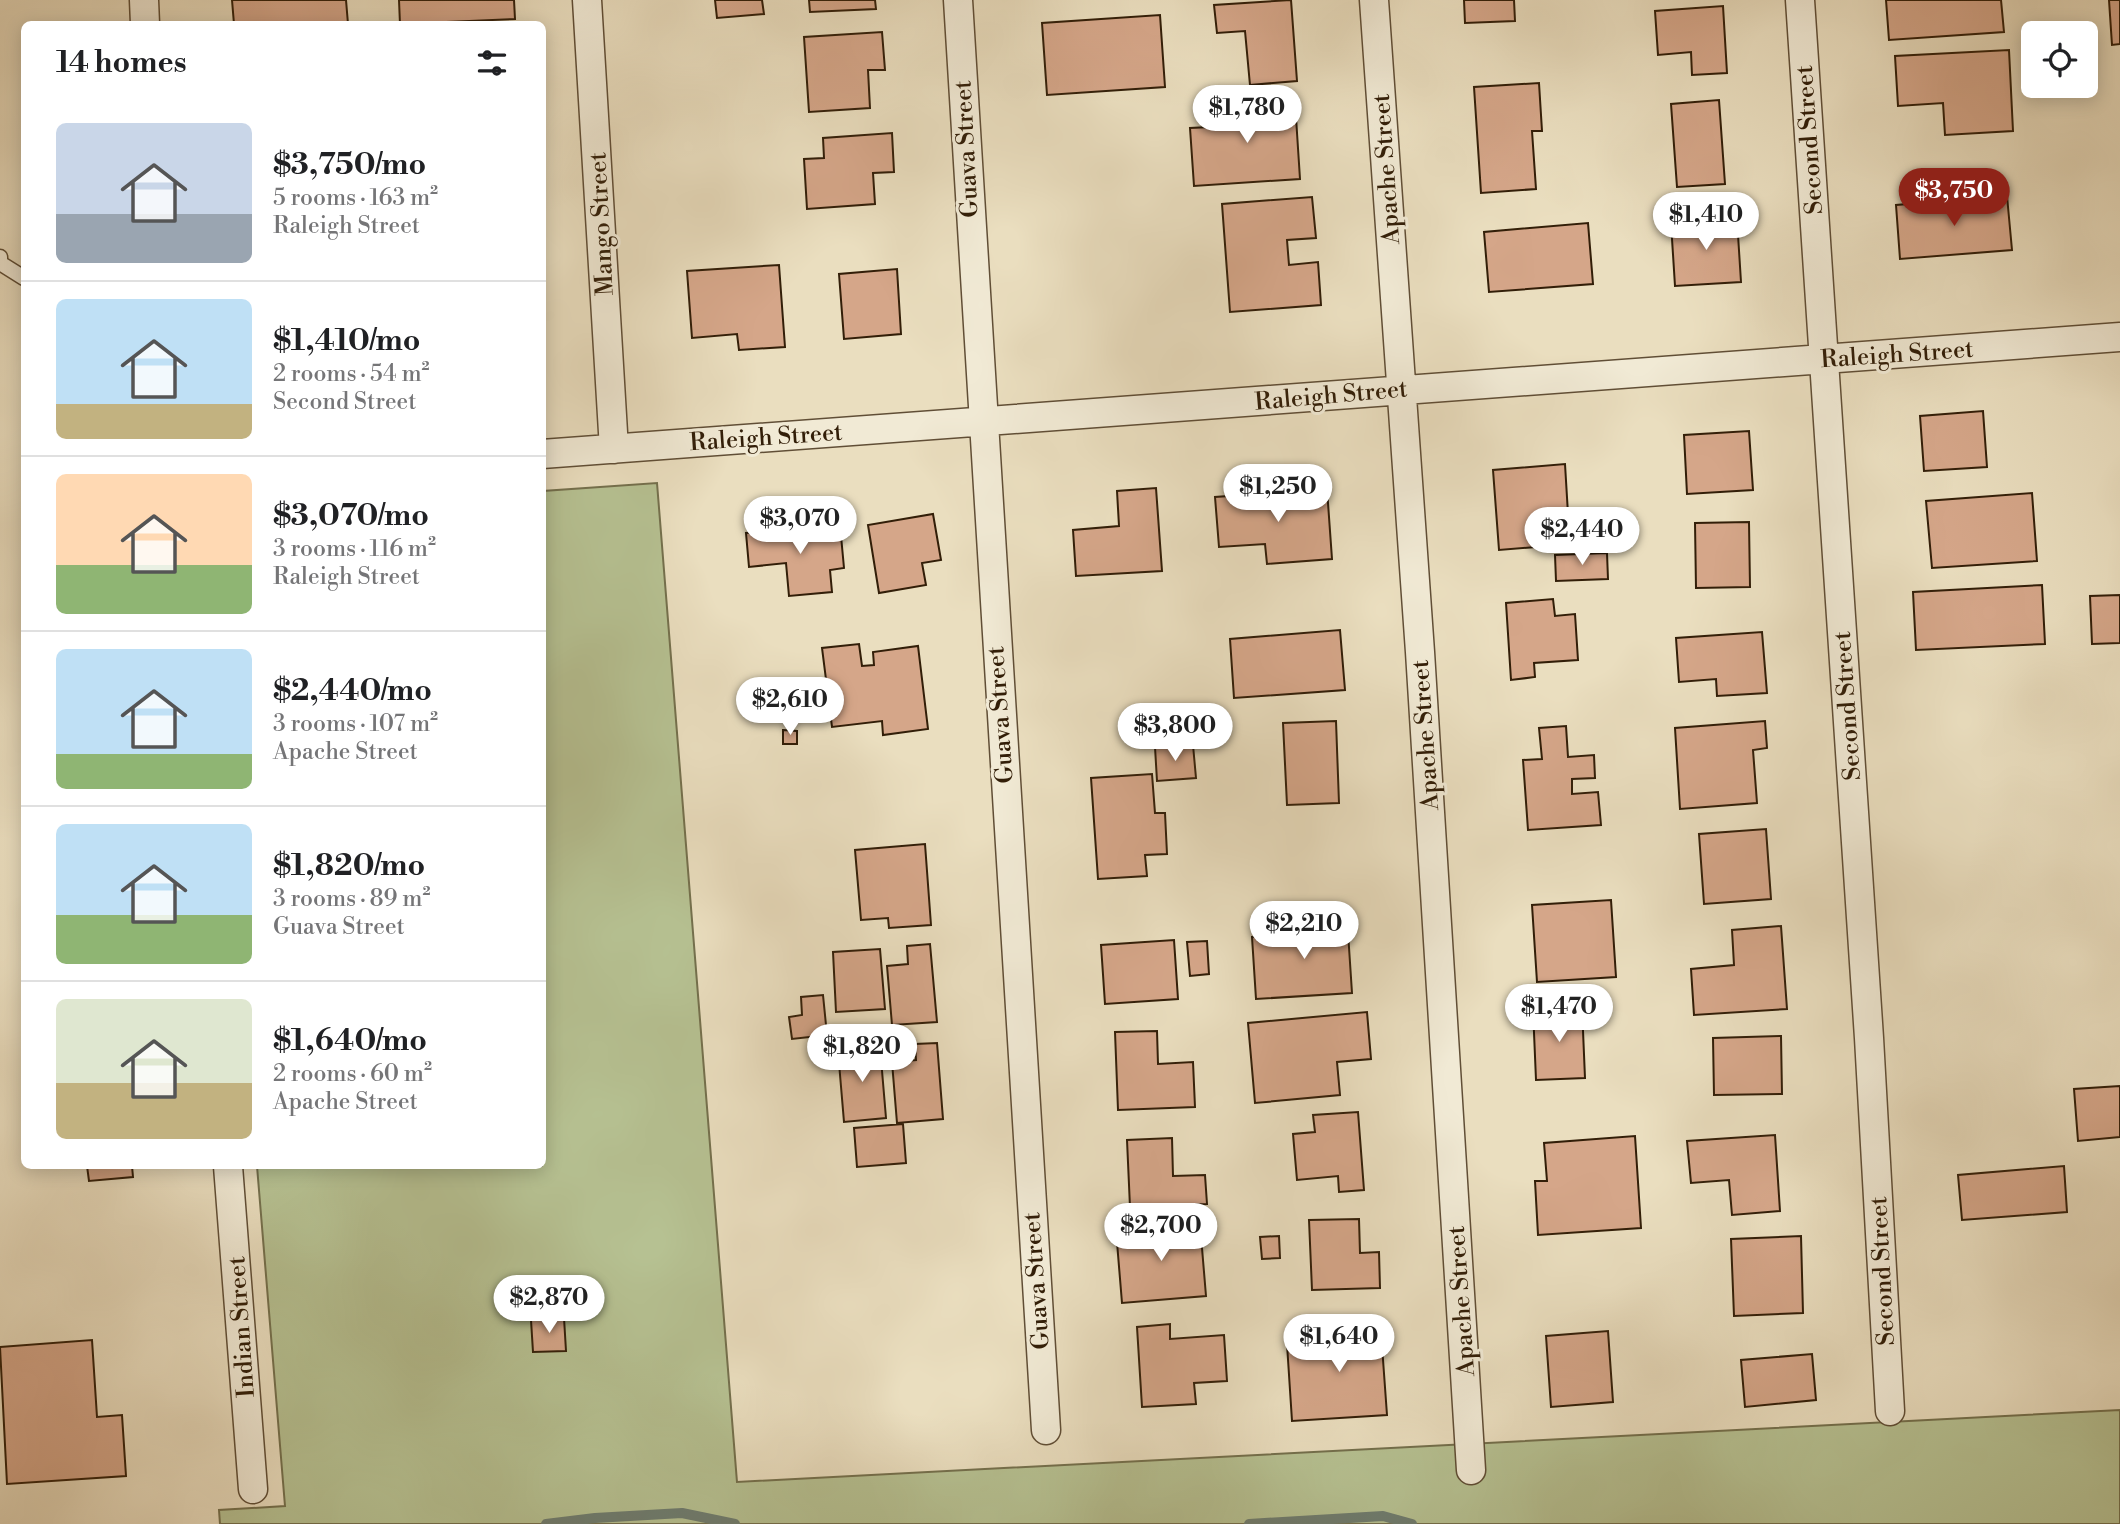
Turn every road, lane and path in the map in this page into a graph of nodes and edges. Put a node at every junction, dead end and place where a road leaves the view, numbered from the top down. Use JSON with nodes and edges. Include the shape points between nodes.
{"nodes":[{"id":1,"x":144,"y":0,"type":"edge"},
{"id":2,"x":587,"y":0,"type":"edge"},
{"id":3,"x":958,"y":0,"type":"edge"},
{"id":4,"x":1374,"y":0,"type":"edge"},
{"id":5,"x":1800,"y":0,"type":"edge"},
{"id":6,"x":145,"y":21,"type":"edge"},
{"id":7,"x":0,"y":257,"type":"edge"},
{"id":8,"x":21,"y":276,"type":"edge"},
{"id":9,"x":2120,"y":337,"type":"edge"},
{"id":10,"x":1824,"y":359,"type":"junction"},
{"id":11,"x":1402,"y":389,"type":"junction"},
{"id":12,"x":982,"y":421,"type":"junction"},
{"id":13,"x":614,"y":449,"type":"junction"},
{"id":14,"x":546,"y":454,"type":"edge"},
{"id":15,"x":228,"y":1169,"type":"edge"},
{"id":16,"x":1890,"y":1411,"type":"dead end"},
{"id":17,"x":1046,"y":1430,"type":"dead end"},
{"id":18,"x":1471,"y":1470,"type":"dead end"},
{"id":19,"x":253,"y":1489,"type":"dead end"}],
"edges":[{"from":1,"to":6,"type":"street"},
{"from":2,"to":13,"type":"street","name":"Mango Street"},
{"from":3,"to":12,"type":"street","name":"Guava Street"},
{"from":4,"to":11,"type":"street","name":"Apache Street"},
{"from":5,"to":10,"type":"street","name":"Second Street"},
{"from":7,"to":8,"type":"lane","via":[[0,263]]},
{"from":9,"to":10,"type":"street","name":"Raleigh Street"},
{"from":10,"to":11,"type":"street","name":"Raleigh Street"},
{"from":10,"to":16,"type":"street","name":"Second Street"},
{"from":11,"to":12,"type":"street","name":"Raleigh Street"},
{"from":11,"to":18,"type":"street","name":"Apache Street"},
{"from":12,"to":13,"type":"street","name":"Raleigh Street"},
{"from":12,"to":17,"type":"street","name":"Guava Street"},
{"from":13,"to":14,"type":"street","name":"Raleigh Street"},
{"from":15,"to":19,"type":"street","name":"Indian Street"}]}
